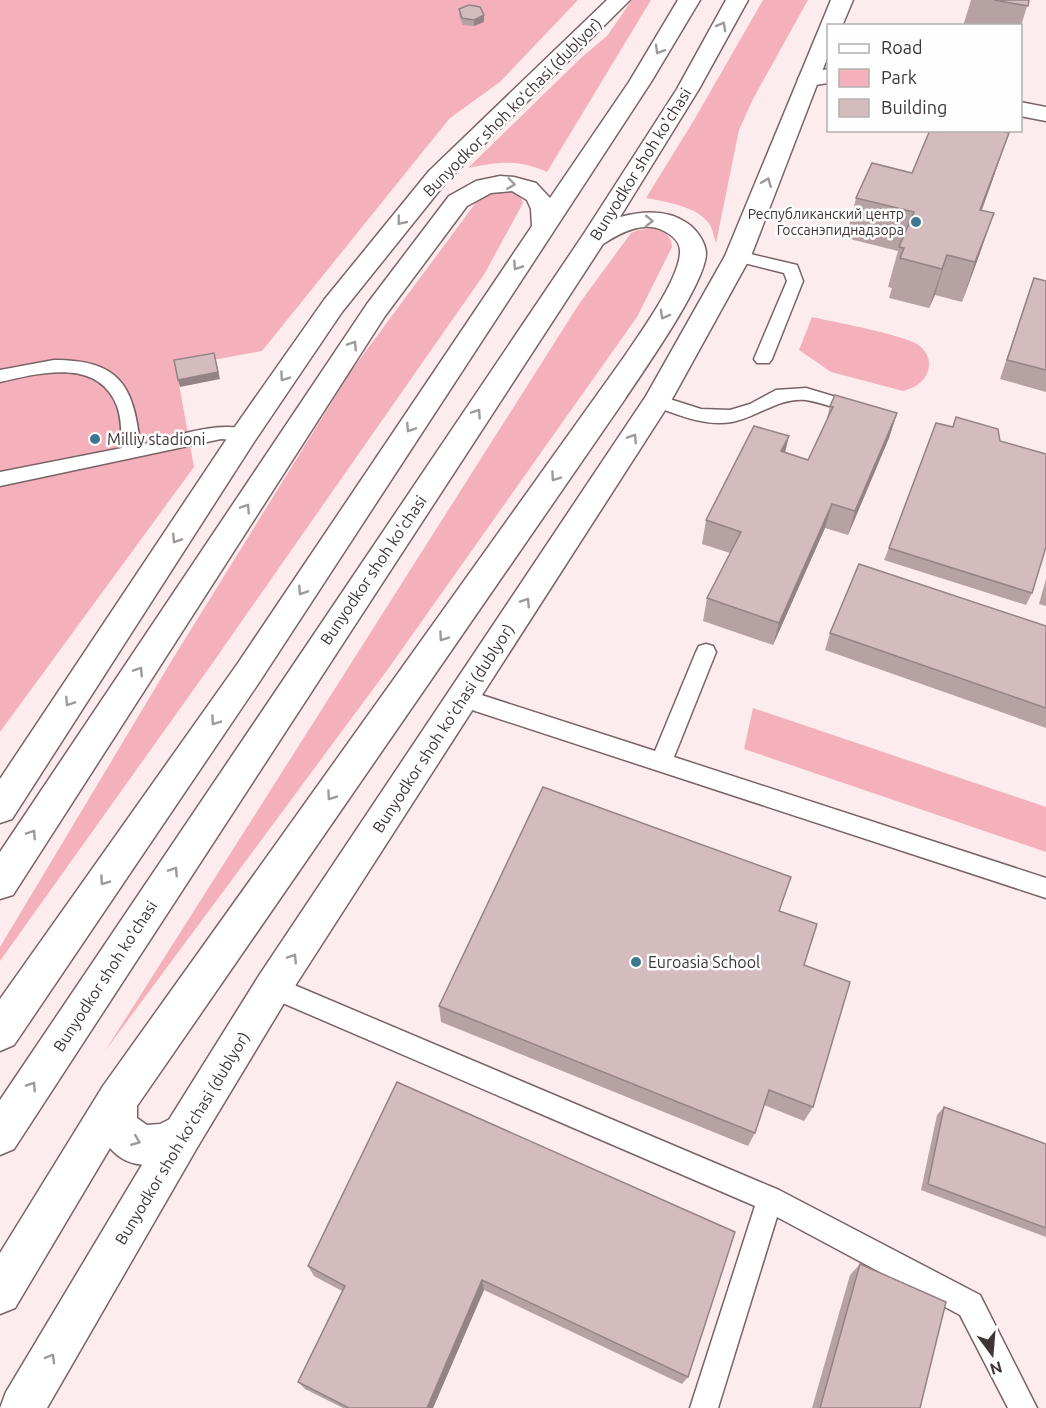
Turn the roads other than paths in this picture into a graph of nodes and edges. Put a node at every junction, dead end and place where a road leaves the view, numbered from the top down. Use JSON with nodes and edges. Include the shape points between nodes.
{"nodes":[{"id":1,"x":619,"y":0,"type":"edge"},
{"id":2,"x":689,"y":0,"type":"edge"},
{"id":3,"x":737,"y":0,"type":"edge"},
{"id":4,"x":842,"y":0,"type":"edge"},
{"id":5,"x":832,"y":24,"type":"edge"},
{"id":6,"x":827,"y":38,"type":"edge"},
{"id":7,"x":819,"y":77,"type":"edge"},
{"id":8,"x":1022,"y":93,"type":"edge"},
{"id":9,"x":1046,"y":98,"type":"edge"},
{"id":10,"x":1022,"y":109,"type":"edge"},
{"id":11,"x":1046,"y":114,"type":"edge"},
{"id":12,"x":544,"y":226,"type":"junction"},
{"id":13,"x":594,"y":238,"type":"junction"},
{"id":14,"x":738,"y":256,"type":"junction"},
{"id":15,"x":763,"y":359,"type":"dead end"},
{"id":16,"x":0,"y":376,"type":"edge"},
{"id":17,"x":657,"y":401,"type":"junction"},
{"id":18,"x":879,"y":416,"type":"edge"},
{"id":19,"x":244,"y":435,"type":"junction"},
{"id":20,"x":132,"y":453,"type":"junction"},
{"id":21,"x":0,"y":479,"type":"edge"},
{"id":22,"x":706,"y":652,"type":"dead end"},
{"id":23,"x":463,"y":698,"type":"junction"},
{"id":24,"x":661,"y":762,"type":"junction"},
{"id":25,"x":0,"y":808,"type":"edge"},
{"id":26,"x":0,"y":883,"type":"edge"},
{"id":27,"x":1046,"y":888,"type":"edge"},
{"id":28,"x":273,"y":987,"type":"junction"},
{"id":29,"x":0,"y":1032,"type":"edge"},
{"id":30,"x":117,"y":1100,"type":"junction"},
{"id":31,"x":183,"y":1132,"type":"junction"},
{"id":32,"x":0,"y":1135,"type":"edge"},
{"id":33,"x":770,"y":1199,"type":"junction"},
{"id":34,"x":0,"y":1293,"type":"edge"},
{"id":35,"x":22,"y":1408,"type":"edge"},
{"id":36,"x":704,"y":1408,"type":"edge"},
{"id":37,"x":1023,"y":1408,"type":"edge"}],
"edges":[{"from":1,"to":19,"type":"main road","name":"Bunyodkor shoh koʻchasi (dublyor)","one_way":true,"via":[[438,176],[333,306]]},
{"from":2,"to":12,"type":"main road","one_way":true,"via":[[640,82]]},
{"from":13,"to":3,"type":"main road","name":"Bunyodkor shoh ko'chasi","one_way":true,"via":[[688,89]]},
{"from":4,"to":5,"type":"main road","name":"Bunyodkor shoh koʻchasi (dublyor)"},
{"from":6,"to":7,"type":"main road","name":"Bunyodkor shoh koʻchasi (dublyor)"},
{"from":14,"to":7,"type":"main road","name":"Bunyodkor shoh koʻchasi (dublyor)","one_way":true},
{"from":8,"to":9,"type":"main road"},
{"from":10,"to":11,"type":"main road"},
{"from":26,"to":12,"type":"main road","one_way":true,"via":[[376,310],[458,201],[486,184],[521,185],[540,202]]},
{"from":12,"to":29,"type":"main road","one_way":true,"via":[[249,672]]},
{"from":13,"to":30,"type":"main road","one_way":true,"via":[[627,222],[666,222],[689,239],[692,264],[615,392]]},
{"from":32,"to":13,"type":"main road","name":"Bunyodkor shoh ko'chasi","one_way":true},
{"from":14,"to":15,"type":"lane","via":[[791,269],[795,280]]},
{"from":14,"to":17,"type":"main road","name":"Bunyodkor shoh koʻchasi (dublyor)"},
{"from":16,"to":20,"type":"lane","via":[[59,366],[103,374],[113,382],[126,406]]},
{"from":17,"to":18,"type":"lane","via":[[700,415],[730,416],[756,408],[776,396],[806,394]]},
{"from":23,"to":17,"type":"main road","name":"Bunyodkor shoh koʻchasi (dublyor)","one_way":true},
{"from":19,"to":20,"type":"lane","via":[[221,433]]},
{"from":19,"to":25,"type":"main road","name":"Bunyodkor shoh koʻchasi (dublyor)","one_way":true},
{"from":20,"to":21,"type":"lane"},
{"from":22,"to":24,"type":"lane"},
{"from":23,"to":24,"type":"lane"},
{"from":28,"to":23,"type":"main road","name":"Bunyodkor shoh koʻchasi (dublyor)","one_way":true},
{"from":24,"to":27,"type":"lane"},
{"from":28,"to":31,"type":"main road","name":"Bunyodkor shoh koʻchasi (dublyor)"},
{"from":28,"to":33,"type":"lane"},
{"from":30,"to":31,"type":"main road","one_way":true,"via":[[118,1125],[124,1136],[135,1143],[161,1145]]},
{"from":30,"to":34,"type":"main road"},
{"from":35,"to":31,"type":"main road","name":"Bunyodkor shoh koʻchasi (dublyor)","one_way":true},
{"from":33,"to":36,"type":"lane"},
{"from":33,"to":37,"type":"lane","via":[[970,1305]]}]}
